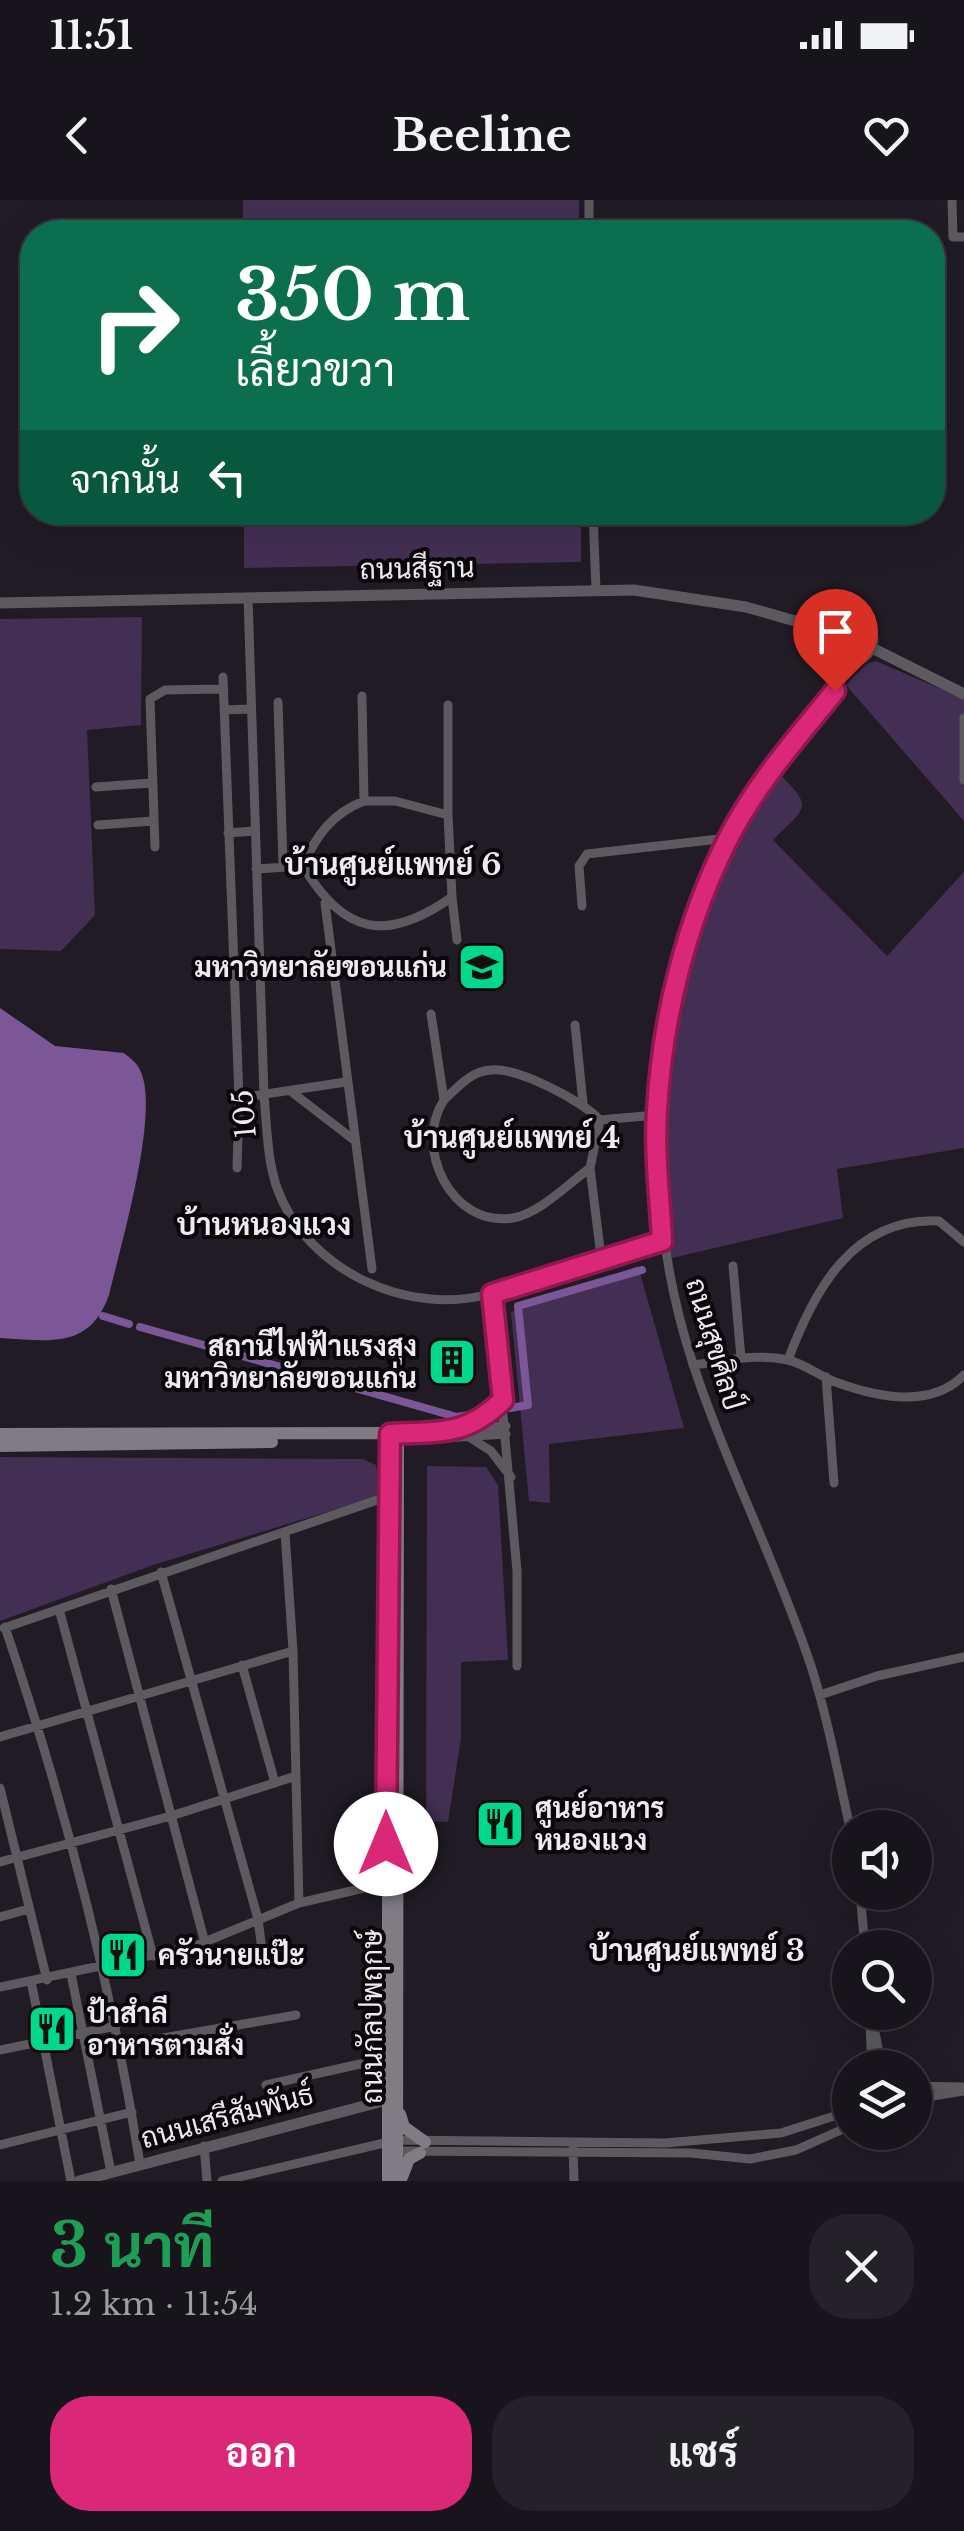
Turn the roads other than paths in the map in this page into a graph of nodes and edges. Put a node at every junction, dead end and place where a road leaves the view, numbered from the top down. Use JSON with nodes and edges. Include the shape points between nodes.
{"nodes":[{"id":1,"x":952,"y":200,"type":"edge"},
{"id":2,"x":964,"y":237,"type":"edge"},
{"id":3,"x":594,"y":525,"type":"edge"},
{"id":4,"x":596,"y":590,"type":"junction"},
{"id":5,"x":248,"y":597,"type":"junction"},
{"id":6,"x":0,"y":603,"type":"edge"},
{"id":7,"x":830,"y":631,"type":"junction"},
{"id":8,"x":872,"y":648,"type":"junction"},
{"id":9,"x":846,"y":662,"type":"junction"},
{"id":10,"x":964,"y":694,"type":"edge"},
{"id":11,"x":362,"y":696,"type":"dead end"},
{"id":12,"x":278,"y":702,"type":"dead end"},
{"id":13,"x":448,"y":705,"type":"dead end"},
{"id":14,"x":251,"y":709,"type":"junction"},
{"id":15,"x":224,"y":710,"type":"junction"},
{"id":16,"x":964,"y":718,"type":"edge"},
{"id":17,"x":964,"y":780,"type":"edge"},
{"id":18,"x":152,"y":784,"type":"junction"},
{"id":19,"x":96,"y":787,"type":"dead end"},
{"id":20,"x":364,"y":800,"type":"junction"},
{"id":21,"x":448,"y":816,"type":"junction"},
{"id":22,"x":153,"y":821,"type":"junction"},
{"id":23,"x":98,"y":825,"type":"dead end"},
{"id":24,"x":254,"y":831,"type":"junction"},
{"id":25,"x":228,"y":832,"type":"junction"},
{"id":26,"x":728,"y":838,"type":"junction"},
{"id":27,"x":155,"y":846,"type":"dead end"},
{"id":28,"x":283,"y":865,"type":"junction"},
{"id":29,"x":303,"y":866,"type":"junction"},
{"id":30,"x":256,"y":869,"type":"junction"},
{"id":31,"x":452,"y":897,"type":"junction"},
{"id":32,"x":326,"y":903,"type":"junction"},
{"id":33,"x":582,"y":906,"type":"dead end"},
{"id":34,"x":456,"y":940,"type":"dead end"},
{"id":35,"x":260,"y":974,"type":"junction"},
{"id":36,"x":233,"y":976,"type":"junction"},
{"id":37,"x":431,"y":1014,"type":"dead end"},
{"id":38,"x":574,"y":1026,"type":"dead end"},
{"id":39,"x":346,"y":1082,"type":"junction"},
{"id":40,"x":293,"y":1092,"type":"junction"},
{"id":41,"x":264,"y":1096,"type":"junction"},
{"id":42,"x":239,"y":1098,"type":"junction"},
{"id":43,"x":444,"y":1100,"type":"junction"},
{"id":44,"x":584,"y":1103,"type":"junction"},
{"id":45,"x":656,"y":1115,"type":"junction"},
{"id":46,"x":600,"y":1120,"type":"junction"},
{"id":47,"x":354,"y":1140,"type":"junction"},
{"id":48,"x":237,"y":1168,"type":"dead end"},
{"id":49,"x":590,"y":1168,"type":"junction"},
{"id":50,"x":662,"y":1241,"type":"junction"},
{"id":51,"x":964,"y":1242,"type":"edge"},
{"id":52,"x":601,"y":1256,"type":"junction"},
{"id":53,"x":734,"y":1266,"type":"dead end"},
{"id":54,"x":372,"y":1269,"type":"dead end"},
{"id":55,"x":492,"y":1294,"type":"junction"},
{"id":56,"x":740,"y":1358,"type":"junction"},
{"id":57,"x":788,"y":1360,"type":"junction"},
{"id":58,"x":693,"y":1365,"type":"junction"},
{"id":59,"x":964,"y":1375,"type":"edge"},
{"id":60,"x":826,"y":1378,"type":"junction"},
{"id":61,"x":503,"y":1400,"type":"junction"},
{"id":62,"x":506,"y":1430,"type":"junction"},
{"id":63,"x":466,"y":1432,"type":"junction"},
{"id":64,"x":0,"y":1434,"type":"edge"},
{"id":65,"x":394,"y":1437,"type":"junction"},
{"id":66,"x":0,"y":1446,"type":"edge"},
{"id":67,"x":511,"y":1478,"type":"junction"},
{"id":68,"x":834,"y":1482,"type":"dead end"},
{"id":69,"x":389,"y":1496,"type":"junction"},
{"id":70,"x":284,"y":1533,"type":"junction"},
{"id":71,"x":161,"y":1572,"type":"junction"},
{"id":72,"x":111,"y":1589,"type":"junction"},
{"id":73,"x":59,"y":1610,"type":"junction"},
{"id":74,"x":3,"y":1628,"type":"edge"},
{"id":75,"x":293,"y":1650,"type":"junction"},
{"id":76,"x":964,"y":1657,"type":"edge"},
{"id":77,"x":242,"y":1664,"type":"junction"},
{"id":78,"x":517,"y":1666,"type":"dead end"},
{"id":79,"x":190,"y":1679,"type":"junction"},
{"id":80,"x":139,"y":1694,"type":"junction"},
{"id":81,"x":820,"y":1695,"type":"junction"},
{"id":82,"x":88,"y":1709,"type":"junction"},
{"id":83,"x":36,"y":1726,"type":"junction"},
{"id":84,"x":0,"y":1737,"type":"edge"},
{"id":85,"x":296,"y":1776,"type":"junction"},
{"id":86,"x":275,"y":1783,"type":"junction"},
{"id":87,"x":0,"y":1788,"type":"edge"},
{"id":88,"x":224,"y":1799,"type":"junction"},
{"id":89,"x":3,"y":1806,"type":"edge"},
{"id":90,"x":846,"y":1810,"type":"edge"},
{"id":91,"x":171,"y":1816,"type":"junction"},
{"id":92,"x":120,"y":1830,"type":"junction"},
{"id":93,"x":69,"y":1844,"type":"junction"},
{"id":94,"x":19,"y":1856,"type":"junction"},
{"id":95,"x":0,"y":1862,"type":"edge"},
{"id":96,"x":386,"y":1883,"type":"junction"},
{"id":97,"x":300,"y":1903,"type":"junction"},
{"id":98,"x":29,"y":1909,"type":"junction"},
{"id":99,"x":0,"y":1917,"type":"edge"},
{"id":100,"x":258,"y":1919,"type":"junction"},
{"id":101,"x":205,"y":1943,"type":"junction"},
{"id":102,"x":262,"y":1950,"type":"dead end"},
{"id":103,"x":153,"y":1956,"type":"junction"},
{"id":104,"x":99,"y":1967,"type":"junction"},
{"id":105,"x":71,"y":1974,"type":"junction"},
{"id":106,"x":47,"y":1980,"type":"junction"},
{"id":107,"x":31,"y":1981,"type":"junction"},
{"id":108,"x":0,"y":1987,"type":"edge"},
{"id":109,"x":296,"y":2015,"type":"dead end"},
{"id":110,"x":116,"y":2026,"type":"junction"},
{"id":111,"x":83,"y":2033,"type":"junction"},
{"id":112,"x":43,"y":2041,"type":"junction"},
{"id":113,"x":122,"y":2045,"type":"junction"},
{"id":114,"x":0,"y":2050,"type":"edge"},
{"id":115,"x":388,"y":2058,"type":"junction"},
{"id":116,"x":396,"y":2077,"type":"junction"},
{"id":117,"x":266,"y":2085,"type":"dead end"},
{"id":118,"x":932,"y":2087,"type":"edge"},
{"id":119,"x":964,"y":2089,"type":"edge"},
{"id":120,"x":932,"y":2096,"type":"edge"},
{"id":121,"x":387,"y":2100,"type":"junction"},
{"id":122,"x":132,"y":2112,"type":"junction"},
{"id":123,"x":832,"y":2117,"type":"edge"},
{"id":124,"x":100,"y":2120,"type":"junction"},
{"id":125,"x":61,"y":2130,"type":"junction"},
{"id":126,"x":832,"y":2134,"type":"edge"},
{"id":127,"x":0,"y":2144,"type":"edge"},
{"id":128,"x":204,"y":2146,"type":"junction"},
{"id":129,"x":392,"y":2146,"type":"junction"},
{"id":130,"x":422,"y":2147,"type":"junction"},
{"id":131,"x":573,"y":2148,"type":"junction"},
{"id":132,"x":140,"y":2164,"type":"junction"},
{"id":133,"x":111,"y":2172,"type":"junction"},
{"id":134,"x":71,"y":2181,"type":"edge"},
{"id":135,"x":79,"y":2181,"type":"edge"},
{"id":136,"x":208,"y":2181,"type":"edge"},
{"id":137,"x":222,"y":2181,"type":"edge"},
{"id":138,"x":388,"y":2181,"type":"edge"},
{"id":139,"x":399,"y":2181,"type":"edge"},
{"id":140,"x":574,"y":2181,"type":"edge"}],
"edges":[{"from":1,"to":2,"type":"street","via":[[953,237]]},
{"from":3,"to":4,"type":"street"},
{"from":4,"to":5,"type":"street","name":"ถนนสีฐาน"},
{"from":4,"to":7,"type":"street","name":"ถนนสีฐาน","via":[[694,597]]},
{"from":5,"to":6,"type":"street","name":"ถนนสีฐาน"},
{"from":5,"to":14,"type":"street","name":"105"},
{"from":7,"to":8,"type":"street","name":"ถนนสีฐาน","via":[[843,618],[861,619],[870,628]]},
{"from":7,"to":9,"type":"street","via":[[833,653]]},
{"from":8,"to":9,"type":"street"},
{"from":8,"to":10,"type":"street","name":"ถนนสีฐาน"},
{"from":9,"to":26,"type":"street","name":"ถนนสุขศิลป์","via":[[835,691]]},
{"from":11,"to":20,"type":"street"},
{"from":12,"to":28,"type":"street"},
{"from":13,"to":21,"type":"street"},
{"from":14,"to":15,"type":"street"},
{"from":14,"to":24,"type":"street","name":"105"},
{"from":15,"to":18,"type":"street","via":[[223,683],[153,694]]},
{"from":15,"to":25,"type":"street"},
{"from":16,"to":17,"type":"street"},
{"from":18,"to":19,"type":"street"},
{"from":18,"to":22,"type":"street"},
{"from":20,"to":21,"type":"street"},
{"from":20,"to":29,"type":"street","via":[[326,825]]},
{"from":21,"to":31,"type":"street"},
{"from":22,"to":23,"type":"street"},
{"from":22,"to":27,"type":"street"},
{"from":24,"to":25,"type":"street"},
{"from":24,"to":30,"type":"street","name":"105"},
{"from":25,"to":36,"type":"street"},
{"from":26,"to":33,"type":"street","via":[[587,854],[579,866]]},
{"from":26,"to":45,"type":"street","name":"ถนนสุขศิลป์","via":[[682,960]]},
{"from":28,"to":29,"type":"street"},
{"from":28,"to":30,"type":"street"},
{"from":29,"to":32,"type":"street"},
{"from":30,"to":35,"type":"street","name":"105"},
{"from":31,"to":32,"type":"street","via":[[388,928],[369,926]]},
{"from":31,"to":34,"type":"street"},
{"from":32,"to":39,"type":"street"},
{"from":35,"to":36,"type":"street"},
{"from":35,"to":41,"type":"street","name":"105"},
{"from":36,"to":42,"type":"street"},
{"from":37,"to":43,"type":"street"},
{"from":38,"to":44,"type":"street"},
{"from":39,"to":40,"type":"street"},
{"from":39,"to":47,"type":"street"},
{"from":40,"to":41,"type":"street"},
{"from":40,"to":47,"type":"street"},
{"from":41,"to":42,"type":"street"},
{"from":41,"to":55,"type":"street","name":"105","via":[[278,1188],[325,1256],[391,1291],[432,1298]]},
{"from":42,"to":48,"type":"street"},
{"from":43,"to":44,"type":"street","via":[[468,1077],[490,1070]]},
{"from":43,"to":49,"type":"street","via":[[437,1111],[435,1164],[469,1211],[493,1218],[526,1214]]},
{"from":44,"to":46,"type":"street"},
{"from":45,"to":46,"type":"street"},
{"from":45,"to":50,"type":"street","name":"ถนนสุขศิลป์"},
{"from":46,"to":49,"type":"street"},
{"from":47,"to":54,"type":"street"},
{"from":49,"to":52,"type":"street"},
{"from":50,"to":52,"type":"street","name":"105"},
{"from":50,"to":58,"type":"street","name":"ถนนสุขศิลป์"},
{"from":51,"to":57,"type":"street","via":[[939,1220],[898,1223],[873,1236],[837,1262],[808,1304]]},
{"from":52,"to":55,"type":"street","name":"105"},
{"from":53,"to":56,"type":"street"},
{"from":55,"to":61,"type":"street"},
{"from":56,"to":57,"type":"street"},
{"from":56,"to":58,"type":"street"},
{"from":57,"to":60,"type":"street"},
{"from":58,"to":81,"type":"street","name":"ถนนสุขศิลป์"},
{"from":59,"to":60,"type":"street","via":[[948,1390],[916,1397]]},
{"from":60,"to":68,"type":"street"},
{"from":61,"to":62,"type":"street"},
{"from":61,"to":63,"type":"street"},
{"from":62,"to":63,"type":"street"},
{"from":62,"to":67,"type":"street"},
{"from":63,"to":65,"type":"street"},
{"from":63,"to":67,"type":"street"},
{"from":64,"to":65,"type":"main road"},
{"from":65,"to":66,"type":"main road"},
{"from":65,"to":69,"type":"main road","name":"ถนนกัลปพฤกษ์"},
{"from":65,"to":116,"type":"main road","name":"ถนนกัลปพฤกษ์"},
{"from":67,"to":78,"type":"street"},
{"from":69,"to":70,"type":"street"},
{"from":69,"to":96,"type":"main road","name":"ถนนกัลปพฤกษ์"},
{"from":70,"to":71,"type":"street"},
{"from":70,"to":75,"type":"street"},
{"from":71,"to":72,"type":"street"},
{"from":71,"to":79,"type":"street"},
{"from":72,"to":73,"type":"street"},
{"from":72,"to":80,"type":"street"},
{"from":73,"to":74,"type":"street"},
{"from":73,"to":82,"type":"street"},
{"from":74,"to":83,"type":"street"},
{"from":75,"to":77,"type":"street"},
{"from":75,"to":85,"type":"street"},
{"from":76,"to":81,"type":"street"},
{"from":77,"to":79,"type":"street"},
{"from":77,"to":86,"type":"street"},
{"from":79,"to":80,"type":"street"},
{"from":79,"to":88,"type":"street"},
{"from":80,"to":82,"type":"street"},
{"from":80,"to":91,"type":"street"},
{"from":81,"to":90,"type":"street","name":"ถนนสุขศิลป์"},
{"from":82,"to":83,"type":"street"},
{"from":82,"to":92,"type":"street"},
{"from":83,"to":84,"type":"street"},
{"from":83,"to":93,"type":"street"},
{"from":85,"to":86,"type":"street"},
{"from":85,"to":97,"type":"street"},
{"from":86,"to":88,"type":"street"},
{"from":87,"to":89,"type":"street"},
{"from":88,"to":91,"type":"street"},
{"from":88,"to":100,"type":"street"},
{"from":89,"to":94,"type":"street"},
{"from":91,"to":92,"type":"street"},
{"from":91,"to":101,"type":"street"},
{"from":92,"to":93,"type":"street"},
{"from":92,"to":103,"type":"street"},
{"from":93,"to":94,"type":"street"},
{"from":93,"to":104,"type":"street"},
{"from":94,"to":95,"type":"street"},
{"from":94,"to":98,"type":"street"},
{"from":96,"to":97,"type":"street"},
{"from":96,"to":115,"type":"main road","name":"ถนนกัลปพฤกษ์"},
{"from":97,"to":100,"type":"street"},
{"from":98,"to":99,"type":"street"},
{"from":98,"to":106,"type":"street"},
{"from":100,"to":101,"type":"street"},
{"from":100,"to":102,"type":"street"},
{"from":101,"to":103,"type":"street"},
{"from":103,"to":104,"type":"street"},
{"from":104,"to":105,"type":"street"},
{"from":104,"to":110,"type":"street"},
{"from":105,"to":106,"type":"street"},
{"from":105,"to":111,"type":"street"},
{"from":106,"to":107,"type":"street"},
{"from":107,"to":108,"type":"street"},
{"from":107,"to":112,"type":"street"},
{"from":109,"to":113,"type":"street"},
{"from":110,"to":111,"type":"street"},
{"from":110,"to":113,"type":"street"},
{"from":111,"to":112,"type":"street"},
{"from":111,"to":124,"type":"street"},
{"from":112,"to":114,"type":"street"},
{"from":112,"to":125,"type":"street"},
{"from":113,"to":122,"type":"street"},
{"from":115,"to":117,"type":"street"},
{"from":115,"to":121,"type":"main road","name":"ถนนกัลปพฤกษ์"},
{"from":116,"to":129,"type":"main road","name":"ถนนกัลปพฤกษ์"},
{"from":116,"to":130,"type":"main road","via":[[404,2127]]},
{"from":118,"to":119,"type":"street"},
{"from":119,"to":120,"type":"street"},
{"from":121,"to":128,"type":"street","name":"ถนนเสรีสัมพันธ์"},
{"from":121,"to":129,"type":"main road","name":"ถนนกัลปพฤกษ์"},
{"from":122,"to":124,"type":"street"},
{"from":122,"to":132,"type":"street"},
{"from":123,"to":131,"type":"street","via":[[781,2133]]},
{"from":124,"to":125,"type":"street"},
{"from":124,"to":133,"type":"street"},
{"from":125,"to":127,"type":"street"},
{"from":125,"to":134,"type":"street"},
{"from":126,"to":131,"type":"street","via":[[796,2150],[750,2158]]},
{"from":128,"to":132,"type":"street","name":"ถนนเสรีสัมพันธ์"},
{"from":128,"to":136,"type":"street"},
{"from":129,"to":130,"type":"street"},
{"from":129,"to":137,"type":"street"},
{"from":129,"to":138,"type":"main road","name":"ถนนกัลปพฤกษ์"},
{"from":129,"to":139,"type":"main road","name":"ถนนกัลปพฤกษ์"},
{"from":130,"to":131,"type":"street"},
{"from":130,"to":139,"type":"main road"},
{"from":131,"to":140,"type":"street"},
{"from":132,"to":133,"type":"street","name":"ถนนเสรีสัมพันธ์"},
{"from":133,"to":135,"type":"street","name":"ถนนเสรีสัมพันธ์"}]}
